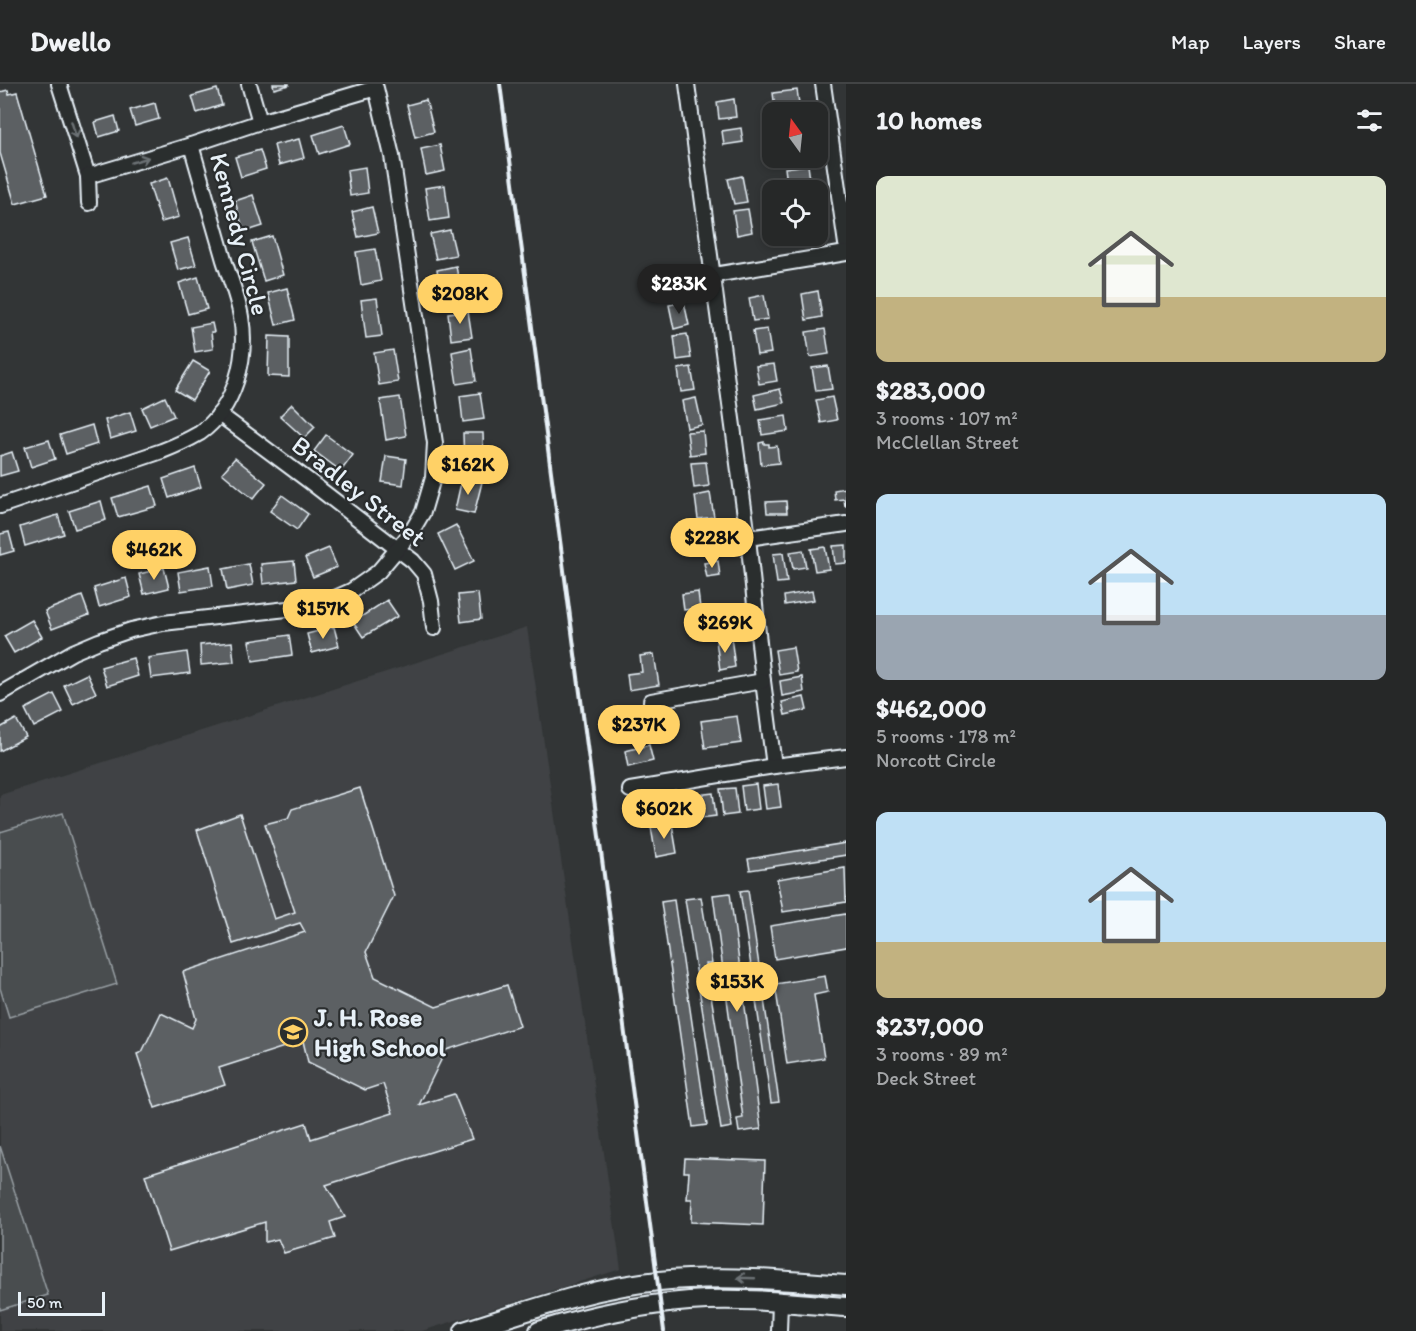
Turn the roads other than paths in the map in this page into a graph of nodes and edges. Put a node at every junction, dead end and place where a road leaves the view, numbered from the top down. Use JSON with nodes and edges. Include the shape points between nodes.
{"nodes":[{"id":1,"x":59,"y":84,"type":"edge"},
{"id":2,"x":249,"y":84,"type":"edge"},
{"id":3,"x":687,"y":84,"type":"edge"},
{"id":4,"x":823,"y":84,"type":"edge"},
{"id":5,"x":260,"y":122,"type":"junction"},
{"id":6,"x":191,"y":145,"type":"junction"},
{"id":7,"x":88,"y":176,"type":"junction"},
{"id":8,"x":89,"y":203,"type":"dead end"},
{"id":9,"x":846,"y":244,"type":"edge"},
{"id":10,"x":846,"y":253,"type":"edge"},
{"id":11,"x":714,"y":275,"type":"junction"},
{"id":12,"x":219,"y":414,"type":"junction"},
{"id":13,"x":0,"y":506,"type":"edge"},
{"id":14,"x":846,"y":524,"type":"edge"},
{"id":15,"x":748,"y":538,"type":"junction"},
{"id":16,"x":398,"y":549,"type":"junction"},
{"id":17,"x":434,"y":628,"type":"dead end"},
{"id":18,"x":763,"y":681,"type":"junction"},
{"id":19,"x":0,"y":694,"type":"edge"},
{"id":20,"x":651,"y":701,"type":"dead end"},
{"id":21,"x":846,"y":757,"type":"edge"},
{"id":22,"x":774,"y":766,"type":"junction"},
{"id":23,"x":630,"y":790,"type":"dead end"},
{"id":24,"x":781,"y":1280,"type":"junction"},
{"id":25,"x":846,"y":1285,"type":"edge"},
{"id":26,"x":603,"y":1290,"type":"junction"},
{"id":27,"x":780,"y":1302,"type":"junction"},
{"id":28,"x":846,"y":1307,"type":"edge"},
{"id":29,"x":465,"y":1331,"type":"edge"},
{"id":30,"x":528,"y":1331,"type":"edge"},
{"id":31,"x":539,"y":1331,"type":"edge"},
{"id":32,"x":779,"y":1331,"type":"edge"}],
"edges":[{"from":1,"to":7,"type":"street","one_way":true},
{"from":2,"to":5,"type":"street"},
{"from":3,"to":11,"type":"street"},
{"from":4,"to":9,"type":"street"},
{"from":5,"to":6,"type":"street"},
{"from":5,"to":16,"type":"street","via":[[376,88],[392,156],[435,443],[433,478],[423,512]]},
{"from":7,"to":6,"type":"street","one_way":true},
{"from":6,"to":12,"type":"street","name":"Kennedy Circle","via":[[241,317],[244,351],[229,400]]},
{"from":7,"to":8,"type":"street"},
{"from":10,"to":11,"type":"street"},
{"from":11,"to":15,"type":"street"},
{"from":12,"to":13,"type":"street","name":"Kennedy Circle","via":[[201,432],[162,451]]},
{"from":12,"to":16,"type":"street","name":"Bradley Street"},
{"from":14,"to":15,"type":"street"},
{"from":15,"to":18,"type":"street"},
{"from":16,"to":17,"type":"street","name":"Bradley Street","via":[[424,574]]},
{"from":16,"to":19,"type":"street","via":[[378,572],[333,599],[296,608],[131,630],[73,652]]},
{"from":18,"to":20,"type":"street"},
{"from":18,"to":22,"type":"street"},
{"from":21,"to":22,"type":"street"},
{"from":22,"to":23,"type":"street"},
{"from":24,"to":25,"type":"main road"},
{"from":24,"to":26,"type":"main road","one_way":true,"via":[[674,1280]]},
{"from":24,"to":27,"type":"main road"},
{"from":26,"to":29,"type":"main road"},
{"from":26,"to":30,"type":"main road","via":[[597,1303]]},
{"from":27,"to":28,"type":"main road"},
{"from":27,"to":31,"type":"main road","via":[[719,1300],[661,1304],[618,1310]]},
{"from":27,"to":32,"type":"street"}]}
